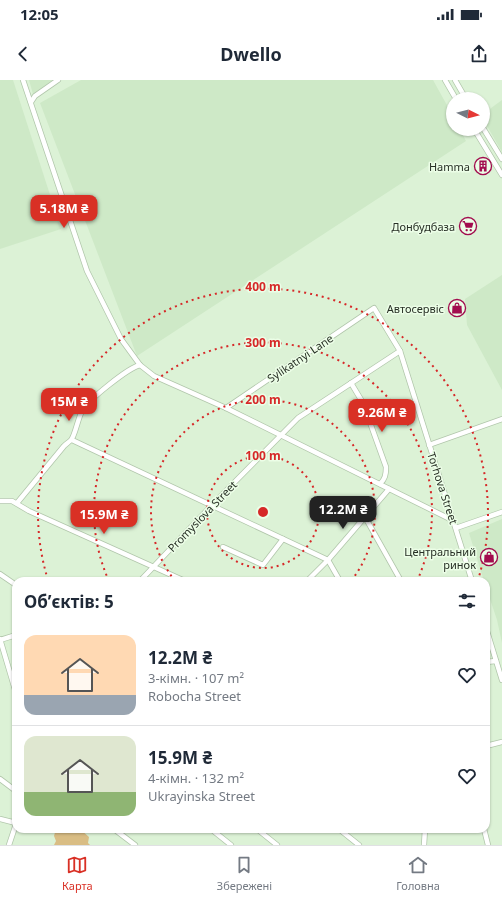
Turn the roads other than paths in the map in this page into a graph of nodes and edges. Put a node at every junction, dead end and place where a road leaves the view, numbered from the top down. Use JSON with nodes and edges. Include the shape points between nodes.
{"nodes":[{"id":1,"x":23,"y":80,"type":"edge"},
{"id":2,"x":58,"y":80,"type":"edge"},
{"id":3,"x":444,"y":80,"type":"edge"},
{"id":4,"x":455,"y":80,"type":"edge"},
{"id":5,"x":452,"y":92,"type":"edge"},
{"id":6,"x":462,"y":92,"type":"edge"},
{"id":7,"x":31,"y":102,"type":"junction"},
{"id":8,"x":478,"y":136,"type":"edge"},
{"id":9,"x":488,"y":136,"type":"edge"},
{"id":10,"x":502,"y":159,"type":"edge"},
{"id":11,"x":502,"y":175,"type":"edge"},
{"id":12,"x":374,"y":308,"type":"joint"},
{"id":13,"x":400,"y":351,"type":"junction"},
{"id":14,"x":140,"y":365,"type":"junction"},
{"id":15,"x":351,"y":383,"type":"junction"},
{"id":16,"x":226,"y":408,"type":"junction"},
{"id":17,"x":502,"y":419,"type":"edge"},
{"id":18,"x":281,"y":435,"type":"junction"},
{"id":19,"x":72,"y":440,"type":"junction"},
{"id":20,"x":429,"y":445,"type":"junction"},
{"id":21,"x":380,"y":484,"type":"junction"},
{"id":22,"x":389,"y":489,"type":"junction"},
{"id":23,"x":0,"y":501,"type":"edge"},
{"id":24,"x":17,"y":503,"type":"junction"},
{"id":25,"x":212,"y":505,"type":"junction"},
{"id":26,"x":502,"y":512,"type":"edge"},
{"id":27,"x":365,"y":517,"type":"junction"},
{"id":28,"x":452,"y":520,"type":"junction"},
{"id":29,"x":456,"y":528,"type":"junction"},
{"id":30,"x":283,"y":538,"type":"junction"},
{"id":31,"x":223,"y":547,"type":"dead end"},
{"id":32,"x":328,"y":560,"type":"junction"},
{"id":33,"x":153,"y":567,"type":"junction"},
{"id":34,"x":0,"y":574,"type":"edge"},
{"id":35,"x":144,"y":577,"type":"edge"},
{"id":36,"x":175,"y":577,"type":"edge"},
{"id":37,"x":311,"y":577,"type":"edge"},
{"id":38,"x":338,"y":577,"type":"edge"},
{"id":39,"x":399,"y":577,"type":"edge"},
{"id":40,"x":471,"y":577,"type":"edge"},
{"id":41,"x":12,"y":582,"type":"edge"},
{"id":42,"x":12,"y":636,"type":"edge"},
{"id":43,"x":0,"y":640,"type":"edge"},
{"id":44,"x":490,"y":641,"type":"edge"},
{"id":45,"x":496,"y":661,"type":"junction"},
{"id":46,"x":490,"y":662,"type":"edge"},
{"id":47,"x":12,"y":680,"type":"edge"},
{"id":48,"x":502,"y":680,"type":"edge"},
{"id":49,"x":502,"y":742,"type":"edge"},
{"id":50,"x":490,"y":745,"type":"edge"},
{"id":51,"x":0,"y":779,"type":"edge"},
{"id":52,"x":12,"y":788,"type":"edge"},
{"id":53,"x":0,"y":819,"type":"edge"},
{"id":54,"x":12,"y":822,"type":"edge"},
{"id":55,"x":13,"y":833,"type":"edge"},
{"id":56,"x":119,"y":833,"type":"edge"},
{"id":57,"x":216,"y":833,"type":"edge"},
{"id":58,"x":262,"y":833,"type":"edge"},
{"id":59,"x":344,"y":833,"type":"edge"},
{"id":60,"x":425,"y":833,"type":"edge"},
{"id":61,"x":485,"y":833,"type":"edge"},
{"id":62,"x":9,"y":845,"type":"edge"},
{"id":63,"x":135,"y":845,"type":"edge"},
{"id":64,"x":232,"y":845,"type":"edge"},
{"id":65,"x":277,"y":845,"type":"edge"},
{"id":66,"x":359,"y":845,"type":"edge"},
{"id":67,"x":424,"y":845,"type":"edge"},
{"id":68,"x":488,"y":845,"type":"edge"}],
"edges":[{"from":1,"to":7,"type":"street"},
{"from":2,"to":7,"type":"street","via":[[35,96]]},
{"from":3,"to":5,"type":"street"},
{"from":4,"to":6,"type":"street"},
{"from":7,"to":14,"type":"street","via":[[87,271],[122,339]]},
{"from":8,"to":11,"type":"street"},
{"from":9,"to":10,"type":"street"},
{"from":12,"to":13,"type":"street","name":"Torhova Street"},
{"from":12,"to":16,"type":"street","name":"Sylikatnyi Lane"},
{"from":13,"to":15,"type":"street","name":"Promyslova Street"},
{"from":13,"to":20,"type":"street","name":"Torhova Street"},
{"from":14,"to":16,"type":"street","via":[[154,376]]},
{"from":14,"to":19,"type":"street","via":[[129,369],[89,402],[78,420]]},
{"from":15,"to":18,"type":"street","name":"Promyslova Street","via":[[298,418]]},
{"from":15,"to":21,"type":"street","via":[[364,403],[386,468],[384,480]]},
{"from":16,"to":18,"type":"street"},
{"from":17,"to":20,"type":"street"},
{"from":18,"to":21,"type":"street"},
{"from":18,"to":25,"type":"street","name":"Promyslova Street"},
{"from":19,"to":24,"type":"street","via":[[64,446]]},
{"from":19,"to":25,"type":"street"},
{"from":20,"to":28,"type":"street","name":"Torhova Street"},
{"from":21,"to":22,"type":"street"},
{"from":22,"to":27,"type":"street"},
{"from":22,"to":28,"type":"street"},
{"from":23,"to":24,"type":"street"},
{"from":24,"to":33,"type":"street"},
{"from":25,"to":30,"type":"street"},
{"from":25,"to":33,"type":"street","name":"Promyslova Street"},
{"from":26,"to":29,"type":"street"},
{"from":27,"to":32,"type":"street"},
{"from":27,"to":39,"type":"street"},
{"from":28,"to":29,"type":"street","name":"Torhova Street"},
{"from":29,"to":40,"type":"street","name":"Torhova Street"},
{"from":30,"to":31,"type":"street","via":[[263,565]]},
{"from":30,"to":32,"type":"street"},
{"from":32,"to":37,"type":"street"},
{"from":32,"to":38,"type":"street"},
{"from":33,"to":35,"type":"street","name":"Promyslova Street"},
{"from":33,"to":36,"type":"street"},
{"from":34,"to":41,"type":"street"},
{"from":42,"to":43,"type":"street"},
{"from":43,"to":47,"type":"street"},
{"from":44,"to":45,"type":"street"},
{"from":45,"to":46,"type":"street"},
{"from":45,"to":48,"type":"street"},
{"from":49,"to":50,"type":"street"},
{"from":51,"to":52,"type":"street"},
{"from":53,"to":54,"type":"street"},
{"from":55,"to":62,"type":"street"},
{"from":56,"to":63,"type":"street"},
{"from":57,"to":64,"type":"street"},
{"from":58,"to":65,"type":"street"},
{"from":59,"to":66,"type":"street"},
{"from":60,"to":67,"type":"street"},
{"from":61,"to":68,"type":"street"}]}
